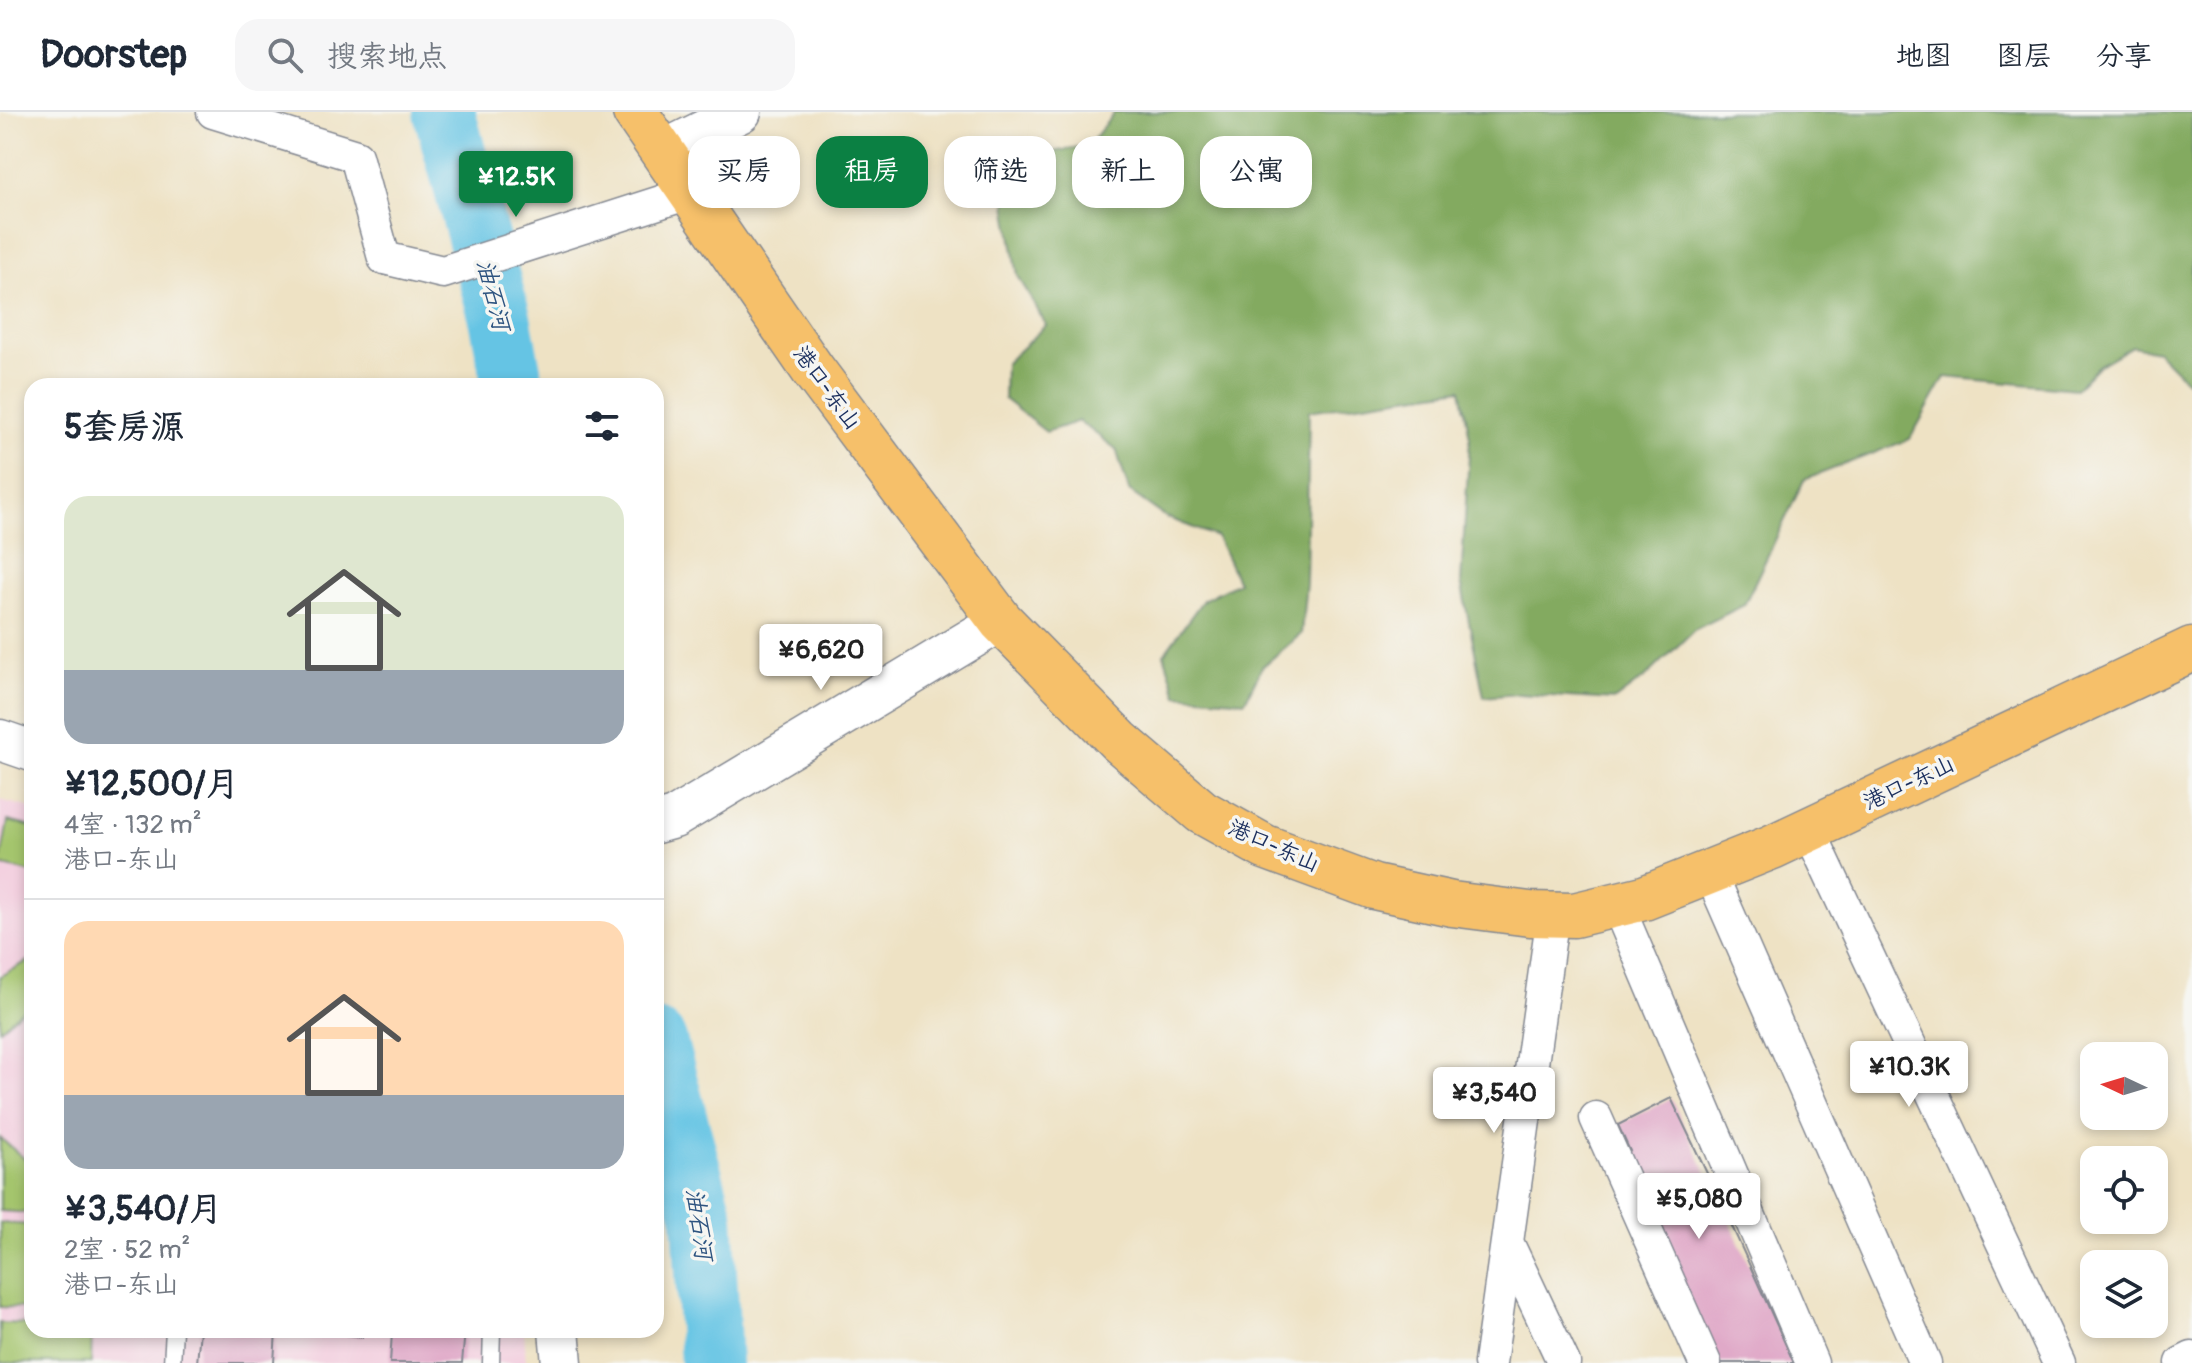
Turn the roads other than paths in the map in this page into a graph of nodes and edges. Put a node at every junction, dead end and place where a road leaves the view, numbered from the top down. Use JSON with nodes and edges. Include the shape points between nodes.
{"nodes":[{"id":1,"x":213,"y":112,"type":"edge"},
{"id":2,"x":635,"y":112,"type":"edge"},
{"id":3,"x":741,"y":112,"type":"edge"},
{"id":4,"x":661,"y":152,"type":"junction"},
{"id":5,"x":688,"y":192,"type":"edge"},
{"id":6,"x":688,"y":193,"type":"edge"},
{"id":7,"x":700,"y":208,"type":"edge"},
{"id":8,"x":1001,"y":621,"type":"junction"},
{"id":9,"x":2192,"y":649,"type":"edge"},
{"id":10,"x":0,"y":740,"type":"edge"},
{"id":11,"x":24,"y":748,"type":"edge"},
{"id":12,"x":665,"y":821,"type":"edge"},
{"id":13,"x":1809,"y":830,"type":"junction"},
{"id":14,"x":1710,"y":872,"type":"junction"},
{"id":15,"x":1617,"y":904,"type":"junction"},
{"id":16,"x":1553,"y":914,"type":"junction"},
{"id":17,"x":1596,"y":1118,"type":"dead end"},
{"id":18,"x":1507,"y":1242,"type":"junction"},
{"id":19,"x":174,"y":1338,"type":"edge"},
{"id":20,"x":492,"y":1338,"type":"edge"},
{"id":21,"x":560,"y":1338,"type":"edge"},
{"id":22,"x":2192,"y":1358,"type":"edge"},
{"id":23,"x":172,"y":1363,"type":"edge"},
{"id":24,"x":491,"y":1363,"type":"edge"},
{"id":25,"x":562,"y":1363,"type":"edge"},
{"id":26,"x":1490,"y":1363,"type":"edge"},
{"id":27,"x":1564,"y":1363,"type":"edge"},
{"id":28,"x":1705,"y":1363,"type":"edge"},
{"id":29,"x":1812,"y":1363,"type":"edge"},
{"id":30,"x":1925,"y":1363,"type":"edge"},
{"id":31,"x":2059,"y":1363,"type":"edge"},
{"id":32,"x":2182,"y":1363,"type":"edge"}],
"edges":[{"from":1,"to":6,"type":"street","via":[[356,156],[384,258],[443,272]]},
{"from":2,"to":4,"type":"main road","name":"港口-东山"},
{"from":3,"to":4,"type":"street"},
{"from":4,"to":5,"type":"main road","name":"港口-东山"},
{"from":7,"to":8,"type":"main road","name":"港口-东山"},
{"from":8,"to":12,"type":"street"},
{"from":8,"to":16,"type":"main road","name":"港口-东山","via":[[1119,741],[1202,812],[1265,847],[1374,887],[1452,904]]},
{"from":9,"to":13,"type":"main road","name":"港口-东山"},
{"from":10,"to":11,"type":"street"},
{"from":13,"to":14,"type":"main road","name":"港口-东山"},
{"from":13,"to":31,"type":"street"},
{"from":14,"to":15,"type":"main road","name":"港口-东山"},
{"from":14,"to":30,"type":"street"},
{"from":15,"to":16,"type":"main road","name":"港口-东山","via":[[1574,915]]},
{"from":15,"to":29,"type":"street"},
{"from":16,"to":18,"type":"street"},
{"from":17,"to":28,"type":"street"},
{"from":18,"to":26,"type":"street"},
{"from":18,"to":27,"type":"street"},
{"from":19,"to":23,"type":"lane"},
{"from":20,"to":24,"type":"lane"},
{"from":21,"to":25,"type":"street"},
{"from":22,"to":32,"type":"street"}]}
